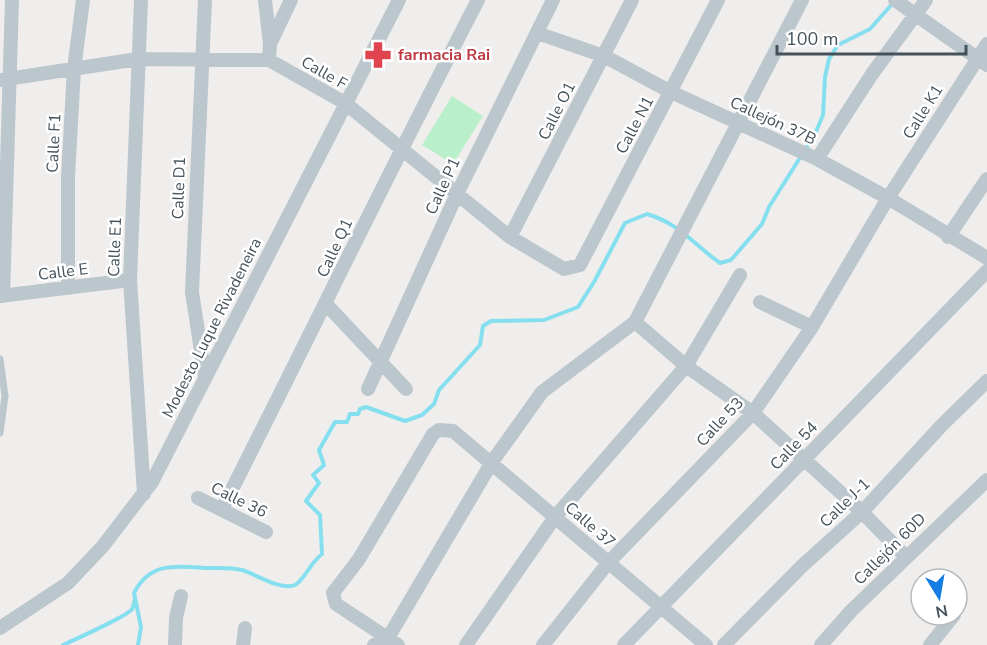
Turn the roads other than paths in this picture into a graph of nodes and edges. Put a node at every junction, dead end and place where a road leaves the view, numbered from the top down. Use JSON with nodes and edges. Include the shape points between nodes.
{"nodes":[{"id":1,"x":12,"y":0,"type":"edge"},
{"id":2,"x":83,"y":0,"type":"edge"},
{"id":3,"x":141,"y":0,"type":"edge"},
{"id":4,"x":204,"y":0,"type":"edge"},
{"id":5,"x":265,"y":0,"type":"edge"},
{"id":6,"x":291,"y":0,"type":"edge"},
{"id":7,"x":399,"y":0,"type":"edge"},
{"id":8,"x":478,"y":0,"type":"edge"},
{"id":9,"x":553,"y":0,"type":"edge"},
{"id":10,"x":632,"y":0,"type":"edge"},
{"id":11,"x":718,"y":0,"type":"edge"},
{"id":12,"x":802,"y":0,"type":"edge"},
{"id":13,"x":896,"y":0,"type":"edge"},
{"id":14,"x":926,"y":0,"type":"edge"},
{"id":15,"x":914,"y":15,"type":"junction"},
{"id":16,"x":537,"y":33,"type":"junction"},
{"id":17,"x":270,"y":44,"type":"junction"},
{"id":18,"x":987,"y":44,"type":"edge"},
{"id":19,"x":604,"y":56,"type":"junction"},
{"id":20,"x":138,"y":59,"type":"junction"},
{"id":21,"x":269,"y":60,"type":"junction"},
{"id":22,"x":201,"y":62,"type":"junction"},
{"id":23,"x":982,"y":62,"type":"edge"},
{"id":24,"x":74,"y":69,"type":"junction"},
{"id":25,"x":4,"y":80,"type":"edge"},
{"id":26,"x":671,"y":92,"type":"junction"},
{"id":27,"x":345,"y":104,"type":"junction"},
{"id":28,"x":738,"y":123,"type":"junction"},
{"id":29,"x":400,"y":148,"type":"junction"},
{"id":30,"x":817,"y":159,"type":"junction"},
{"id":31,"x":987,"y":179,"type":"edge"},
{"id":32,"x":457,"y":194,"type":"junction"},
{"id":33,"x":888,"y":198,"type":"junction"},
{"id":34,"x":510,"y":237,"type":"junction"},
{"id":35,"x":948,"y":237,"type":"junction"},
{"id":36,"x":987,"y":258,"type":"edge"},
{"id":37,"x":580,"y":265,"type":"joint"},
{"id":38,"x":987,"y":271,"type":"edge"},
{"id":39,"x":740,"y":275,"type":"dead end"},
{"id":40,"x":130,"y":280,"type":"junction"},
{"id":41,"x":68,"y":288,"type":"junction"},
{"id":42,"x":2,"y":296,"type":"edge"},
{"id":43,"x":760,"y":302,"type":"dead end"},
{"id":44,"x":326,"y":304,"type":"junction"},
{"id":45,"x":635,"y":322,"type":"junction"},
{"id":46,"x":812,"y":327,"type":"junction"},
{"id":47,"x":0,"y":359,"type":"edge"},
{"id":48,"x":381,"y":362,"type":"junction"},
{"id":49,"x":686,"y":366,"type":"junction"},
{"id":50,"x":205,"y":377,"type":"junction"},
{"id":51,"x":987,"y":381,"type":"edge"},
{"id":52,"x":368,"y":389,"type":"dead end"},
{"id":53,"x":406,"y":389,"type":"dead end"},
{"id":54,"x":753,"y":413,"type":"junction"},
{"id":55,"x":0,"y":433,"type":"edge"},
{"id":56,"x":805,"y":459,"type":"junction"},
{"id":57,"x":492,"y":462,"type":"junction"},
{"id":58,"x":987,"y":480,"type":"edge"},
{"id":59,"x":144,"y":494,"type":"junction"},
{"id":60,"x":198,"y":498,"type":"dead end"},
{"id":61,"x":222,"y":509,"type":"junction"},
{"id":62,"x":862,"y":512,"type":"junction"},
{"id":63,"x":555,"y":517,"type":"junction"},
{"id":64,"x":266,"y":532,"type":"dead end"},
{"id":65,"x":906,"y":557,"type":"junction"},
{"id":66,"x":608,"y":563,"type":"junction"},
{"id":67,"x":181,"y":596,"type":"dead end"},
{"id":68,"x":660,"y":608,"type":"junction"},
{"id":69,"x":944,"y":627,"type":"edge"},
{"id":70,"x":0,"y":628,"type":"edge"},
{"id":71,"x":245,"y":628,"type":"dead end"},
{"id":72,"x":689,"y":640,"type":"edge"},
{"id":73,"x":392,"y":643,"type":"edge"},
{"id":74,"x":175,"y":645,"type":"edge"},
{"id":75,"x":243,"y":645,"type":"edge"},
{"id":76,"x":374,"y":645,"type":"edge"},
{"id":77,"x":466,"y":645,"type":"edge"},
{"id":78,"x":543,"y":645,"type":"edge"},
{"id":79,"x":624,"y":645,"type":"edge"},
{"id":80,"x":706,"y":645,"type":"edge"},
{"id":81,"x":724,"y":645,"type":"edge"},
{"id":82,"x":821,"y":645,"type":"edge"},
{"id":83,"x":930,"y":645,"type":"edge"}],
"edges":[{"from":1,"to":25,"type":"street"},
{"from":2,"to":24,"type":"street","name":"Calle F1"},
{"from":3,"to":20,"type":"street","name":"Calle E1"},
{"from":4,"to":22,"type":"street","name":"Calle D1"},
{"from":5,"to":17,"type":"street"},
{"from":6,"to":17,"type":"street"},
{"from":7,"to":27,"type":"street","name":"Modesto Luque Rivadeneira"},
{"from":8,"to":29,"type":"street","name":"Calle Q1"},
{"from":9,"to":16,"type":"street","name":"Calle P1"},
{"from":10,"to":19,"type":"street","name":"Calle O1"},
{"from":11,"to":26,"type":"street","name":"Calle N1"},
{"from":12,"to":28,"type":"street"},
{"from":13,"to":15,"type":"street"},
{"from":14,"to":15,"type":"street"},
{"from":15,"to":23,"type":"street"},
{"from":15,"to":30,"type":"street"},
{"from":16,"to":19,"type":"street","name":"Callejón 37B"},
{"from":16,"to":32,"type":"street","name":"Calle P1"},
{"from":17,"to":21,"type":"street"},
{"from":18,"to":23,"type":"street","name":"Calle K1"},
{"from":19,"to":26,"type":"street","name":"Callejón 37B"},
{"from":19,"to":34,"type":"street","name":"Calle O1"},
{"from":20,"to":22,"type":"street"},
{"from":20,"to":24,"type":"street"},
{"from":20,"to":40,"type":"street","name":"Calle E1"},
{"from":21,"to":22,"type":"street"},
{"from":21,"to":27,"type":"street","name":"Calle F"},
{"from":22,"to":50,"type":"street","name":"Calle D1","via":[[192,292]]},
{"from":23,"to":33,"type":"street","name":"Calle K1"},
{"from":24,"to":25,"type":"street"},
{"from":24,"to":41,"type":"street","name":"Calle F1","via":[[68,177]]},
{"from":25,"to":42,"type":"street"},
{"from":26,"to":28,"type":"street","name":"Callejón 37B"},
{"from":26,"to":37,"type":"street","name":"Calle N1"},
{"from":27,"to":29,"type":"street","name":"Calle F"},
{"from":27,"to":50,"type":"street","name":"Modesto Luque Rivadeneira"},
{"from":28,"to":30,"type":"street","name":"Callejón 37B"},
{"from":28,"to":45,"type":"street"},
{"from":29,"to":32,"type":"street","name":"Calle F"},
{"from":29,"to":44,"type":"street","name":"Calle Q1"},
{"from":30,"to":33,"type":"street","name":"Callejón 37B"},
{"from":31,"to":35,"type":"street"},
{"from":32,"to":34,"type":"street","name":"Calle F"},
{"from":32,"to":48,"type":"street","name":"Calle P1"},
{"from":33,"to":35,"type":"street","name":"Callejón 37B"},
{"from":33,"to":46,"type":"street","name":"Calle 53"},
{"from":34,"to":37,"type":"street","name":"Calle F","via":[[564,269]]},
{"from":35,"to":36,"type":"street","name":"Callejón 37B"},
{"from":38,"to":56,"type":"street","name":"Calle 54"},
{"from":39,"to":49,"type":"street"},
{"from":40,"to":41,"type":"street","name":"Calle E"},
{"from":40,"to":59,"type":"street","name":"Calle E1"},
{"from":41,"to":42,"type":"street","name":"Calle E"},
{"from":43,"to":46,"type":"street"},
{"from":44,"to":48,"type":"street"},
{"from":44,"to":61,"type":"street","name":"Calle Q1"},
{"from":45,"to":49,"type":"street"},
{"from":45,"to":57,"type":"street","via":[[542,393]]},
{"from":46,"to":54,"type":"street","name":"Calle 53"},
{"from":47,"to":55,"type":"lane","via":[[5,396]]},
{"from":48,"to":52,"type":"street","name":"Calle P1"},
{"from":48,"to":53,"type":"street"},
{"from":49,"to":54,"type":"street"},
{"from":49,"to":63,"type":"street"},
{"from":50,"to":59,"type":"street","name":"Modesto Luque Rivadeneira"},
{"from":51,"to":62,"type":"street","name":"Calle J-1"},
{"from":54,"to":56,"type":"street"},
{"from":54,"to":66,"type":"street","name":"Calle 53"},
{"from":56,"to":62,"type":"street"},
{"from":56,"to":68,"type":"street","name":"Calle 54"},
{"from":57,"to":63,"type":"street","name":"Calle 37"},
{"from":57,"to":73,"type":"street"},
{"from":57,"to":73,"type":"street","name":"Calle 37","via":[[453,430],[433,434],[359,559],[334,591],[336,604]]},
{"from":58,"to":65,"type":"street","name":"Callejón 60D"},
{"from":59,"to":70,"type":"street","name":"Modesto Luque Rivadeneira","via":[[68,583]]},
{"from":60,"to":61,"type":"street","name":"Calle 36"},
{"from":61,"to":64,"type":"street","name":"Calle 36"},
{"from":62,"to":65,"type":"street"},
{"from":62,"to":81,"type":"street","name":"Calle J-1"},
{"from":63,"to":66,"type":"street","name":"Calle 37"},
{"from":63,"to":77,"type":"street"},
{"from":65,"to":82,"type":"street","name":"Callejón 60D"},
{"from":66,"to":68,"type":"street","name":"Calle 37"},
{"from":66,"to":78,"type":"street","name":"Calle 53"},
{"from":67,"to":74,"type":"street"},
{"from":68,"to":72,"type":"street","name":"Calle 37"},
{"from":68,"to":79,"type":"street","name":"Calle 54"},
{"from":69,"to":83,"type":"street"},
{"from":71,"to":75,"type":"street"},
{"from":72,"to":80,"type":"street","name":"Calle 37"},
{"from":73,"to":76,"type":"street"}]}
